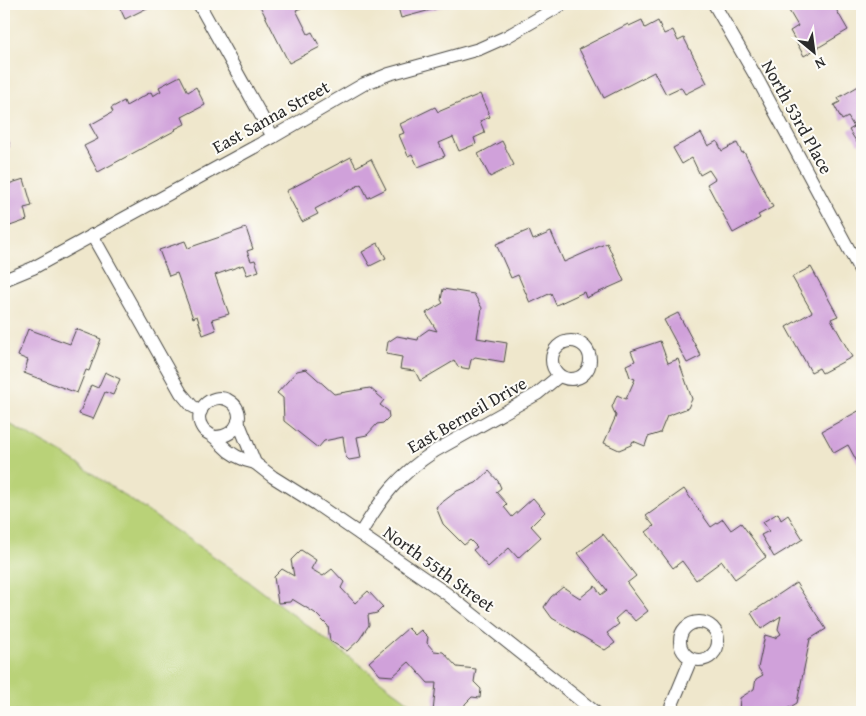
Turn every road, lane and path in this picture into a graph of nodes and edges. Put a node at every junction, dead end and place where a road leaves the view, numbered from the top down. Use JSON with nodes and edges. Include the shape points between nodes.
{"nodes":[{"id":1,"x":199,"y":4,"type":"edge"},
{"id":2,"x":563,"y":4,"type":"edge"},
{"id":3,"x":714,"y":4,"type":"edge"},
{"id":4,"x":273,"y":137,"type":"junction"},
{"id":5,"x":92,"y":235,"type":"junction"},
{"id":6,"x":862,"y":274,"type":"edge"},
{"id":7,"x":4,"y":280,"type":"edge"},
{"id":8,"x":559,"y":376,"type":"dead end"},
{"id":9,"x":201,"y":410,"type":"junction"},
{"id":10,"x":238,"y":421,"type":"junction"},
{"id":11,"x":214,"y":437,"type":"junction"},
{"id":12,"x":255,"y":463,"type":"junction"},
{"id":13,"x":360,"y":534,"type":"junction"},
{"id":14,"x":690,"y":659,"type":"dead end"},
{"id":15,"x":595,"y":712,"type":"edge"},
{"id":16,"x":669,"y":712,"type":"edge"}],
"edges":[{"from":1,"to":4,"type":"street"},
{"from":2,"to":4,"type":"street","name":"East Sanna Street","via":[[479,49],[364,84]]},
{"from":3,"to":6,"type":"street","name":"North 53rd Place"},
{"from":4,"to":5,"type":"street","name":"East Sanna Street"},
{"from":5,"to":7,"type":"street","name":"East Sanna Street","via":[[33,268]]},
{"from":5,"to":9,"type":"street","via":[[181,393],[192,406]]},
{"from":8,"to":13,"type":"street","name":"East Berneil Drive","via":[[537,394],[418,462],[384,495]]},
{"from":9,"to":10,"type":"street","via":[[212,399],[228,400],[238,413]]},
{"from":9,"to":11,"type":"street","name":"North 55th Street","via":[[201,426]]},
{"from":10,"to":11,"type":"street","via":[[230,434]]},
{"from":10,"to":12,"type":"street"},
{"from":11,"to":12,"type":"street","name":"North 55th Street","via":[[243,461]]},
{"from":12,"to":13,"type":"street","name":"North 55th Street"},
{"from":13,"to":15,"type":"street","name":"North 55th Street","via":[[448,594]]},
{"from":14,"to":16,"type":"street"}]}
